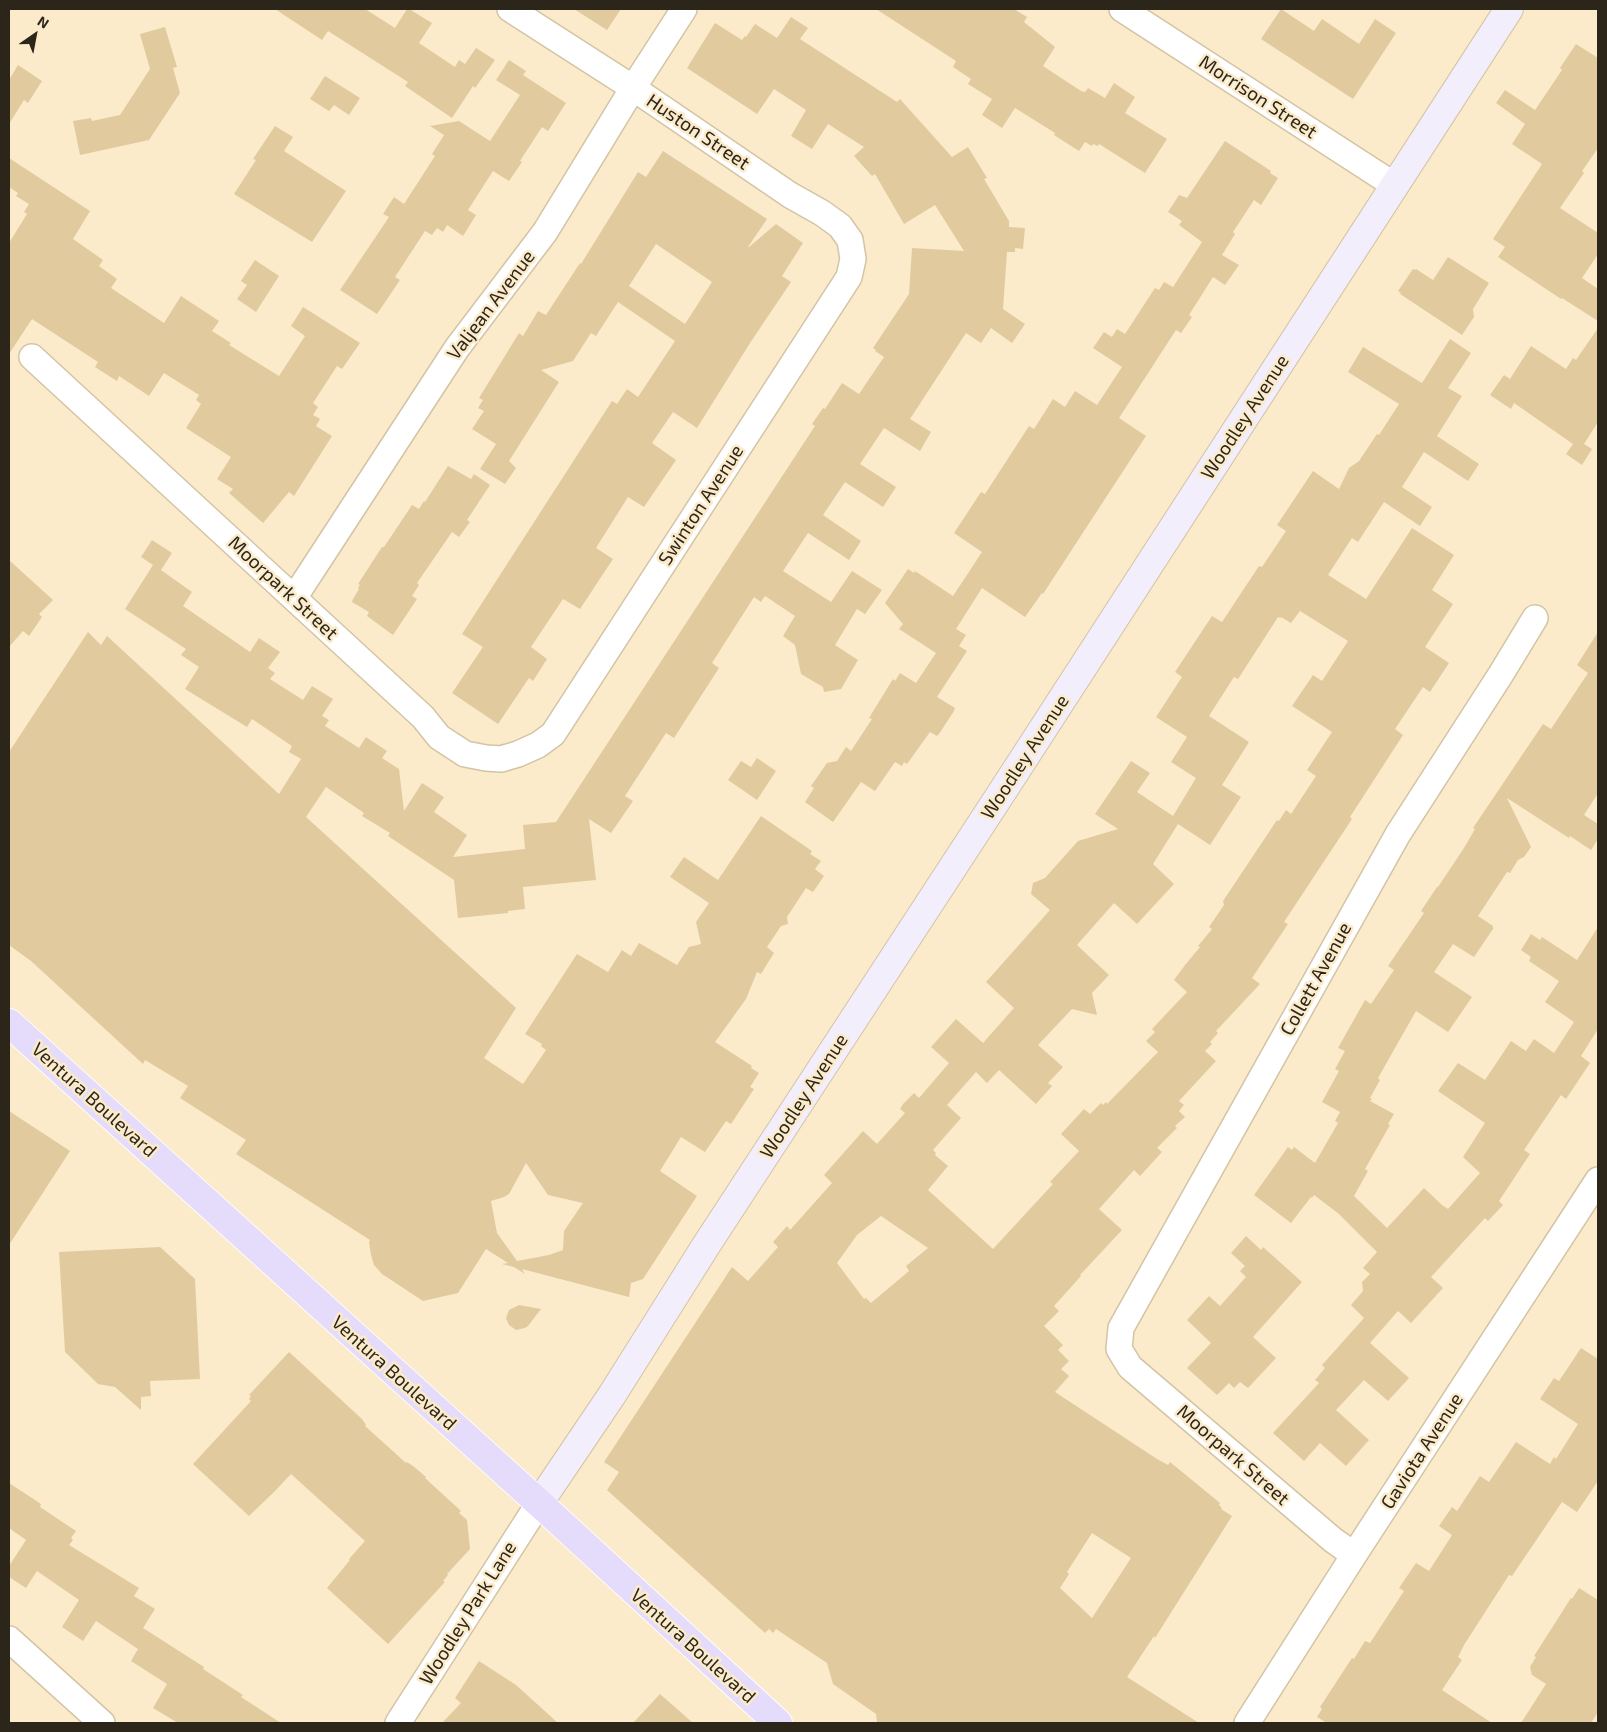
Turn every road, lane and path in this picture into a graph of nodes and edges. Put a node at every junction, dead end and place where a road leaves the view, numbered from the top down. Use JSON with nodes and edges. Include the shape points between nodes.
{"nodes":[{"id":1,"x":510,"y":9,"type":"edge"},
{"id":2,"x":684,"y":9,"type":"edge"},
{"id":3,"x":1122,"y":9,"type":"edge"},
{"id":4,"x":1509,"y":9,"type":"edge"},
{"id":5,"x":633,"y":88,"type":"junction"},
{"id":6,"x":1394,"y":185,"type":"junction"},
{"id":7,"x":849,"y":277,"type":"joint"},
{"id":8,"x":32,"y":357,"type":"dead end"},
{"id":9,"x":294,"y":598,"type":"junction"},
{"id":10,"x":1535,"y":618,"type":"dead end"},
{"id":11,"x":553,"y":734,"type":"joint"},
{"id":12,"x":9,"y":1023,"type":"edge"},
{"id":13,"x":1598,"y":1180,"type":"edge"},
{"id":14,"x":1119,"y":1349,"type":"joint"},
{"id":15,"x":539,"y":1503,"type":"junction"},
{"id":16,"x":1354,"y":1555,"type":"junction"},
{"id":17,"x":9,"y":1639,"type":"edge"},
{"id":18,"x":102,"y":1723,"type":"edge"},
{"id":19,"x":398,"y":1723,"type":"edge"},
{"id":20,"x":778,"y":1723,"type":"edge"},
{"id":21,"x":1247,"y":1723,"type":"edge"}],
"edges":[{"from":1,"to":5,"type":"street","name":"Huston Street"},
{"from":2,"to":5,"type":"street","name":"Valjean Avenue"},
{"from":3,"to":6,"type":"street","name":"Morrison Street"},
{"from":4,"to":6,"type":"street","name":"Woodley Avenue"},
{"from":5,"to":7,"type":"street","name":"Huston Street","via":[[840,226],[850,240],[853,259]]},
{"from":5,"to":9,"type":"street","name":"Valjean Avenue","via":[[545,232],[457,348]]},
{"from":6,"to":15,"type":"street","name":"Woodley Avenue"},
{"from":7,"to":11,"type":"street","name":"Swinton Avenue"},
{"from":8,"to":9,"type":"street","name":"Moorpark Street"},
{"from":9,"to":11,"type":"street","name":"Moorpark Street","via":[[423,718],[439,737],[465,754],[501,759],[538,745]]},
{"from":10,"to":14,"type":"street","name":"Collett Avenue","via":[[1398,834],[1121,1328]]},
{"from":12,"to":15,"type":"main road","name":"Ventura Boulevard"},
{"from":13,"to":16,"type":"street","name":"Gaviota Avenue"},
{"from":14,"to":16,"type":"street","name":"Moorpark Street","via":[[1130,1367]]},
{"from":15,"to":19,"type":"street","name":"Woodley Park Lane"},
{"from":15,"to":20,"type":"main road","name":"Ventura Boulevard"},
{"from":16,"to":21,"type":"street","name":"Gaviota Avenue"},
{"from":17,"to":18,"type":"street"}]}
